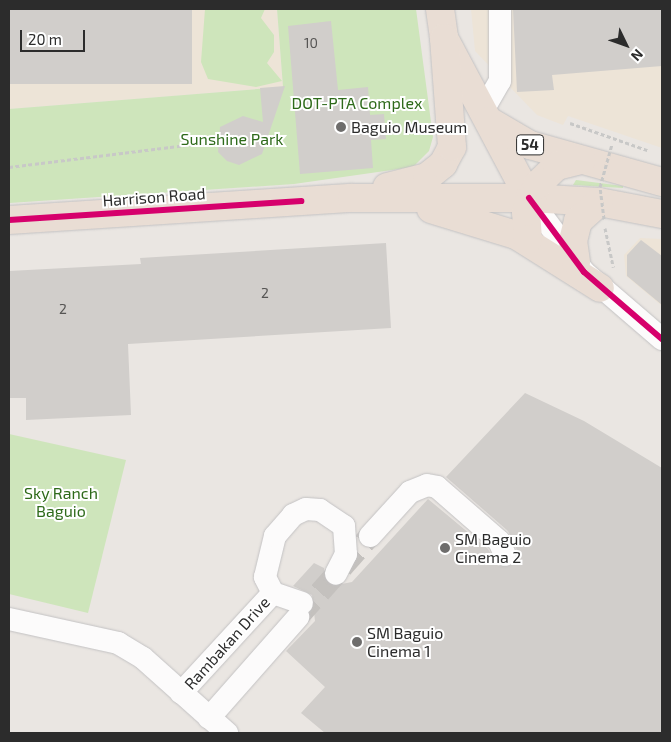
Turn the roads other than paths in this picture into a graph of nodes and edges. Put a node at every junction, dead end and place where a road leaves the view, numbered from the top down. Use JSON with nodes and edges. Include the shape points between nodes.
{"nodes":[{"id":1,"x":440,"y":9,"type":"edge"},
{"id":2,"x":500,"y":9,"type":"edge"},
{"id":3,"x":444,"y":38,"type":"junction"},
{"id":4,"x":483,"y":114,"type":"junction"},
{"id":5,"x":581,"y":160,"type":"junction"},
{"id":6,"x":662,"y":182,"type":"edge"},
{"id":7,"x":352,"y":198,"type":"junction"},
{"id":8,"x":529,"y":198,"type":"junction"},
{"id":9,"x":301,"y":201,"type":"junction"},
{"id":10,"x":602,"y":211,"type":"junction"},
{"id":11,"x":662,"y":214,"type":"edge"},
{"id":12,"x":9,"y":220,"type":"edge"},
{"id":13,"x":528,"y":240,"type":"junction"},
{"id":14,"x":576,"y":262,"type":"junction"},
{"id":15,"x":606,"y":277,"type":"junction"},
{"id":16,"x":662,"y":339,"type":"edge"},
{"id":17,"x":370,"y":536,"type":"tunnel mouth"},
{"id":18,"x":505,"y":555,"type":"dead end"},
{"id":19,"x":336,"y":574,"type":"dead end"},
{"id":20,"x":273,"y":593,"type":"junction"},
{"id":21,"x":9,"y":619,"type":"edge"},
{"id":22,"x":182,"y":693,"type":"junction"},
{"id":23,"x":209,"y":718,"type":"junction"},
{"id":24,"x":227,"y":733,"type":"edge"}],
"edges":[{"from":1,"to":3,"type":"highway","number":"54"},
{"from":2,"to":4,"type":"street","via":[[500,81]]},
{"from":3,"to":4,"type":"highway","number":"54"},
{"from":3,"to":9,"type":"highway","via":[[453,133],[443,164],[415,182]]},
{"from":4,"to":5,"type":"highway","number":"54","via":[[520,141]]},
{"from":4,"to":8,"type":"highway","number":"54"},
{"from":5,"to":6,"type":"highway","number":"54"},
{"from":5,"to":8,"type":"highway","via":[[546,174]]},
{"from":7,"to":8,"type":"highway","name":"Harrison Road"},
{"from":7,"to":9,"type":"highway","name":"Harrison Road"},
{"from":7,"to":13,"type":"highway","via":[[456,214]]},
{"from":8,"to":10,"type":"highway","name":"Harrison Road"},
{"from":8,"to":13,"type":"highway"},
{"from":8,"to":14,"type":"street"},
{"from":9,"to":12,"type":"highway","name":"Harrison Road"},
{"from":10,"to":11,"type":"highway","name":"Harrison Road"},
{"from":10,"to":14,"type":"highway","via":[[578,220],[573,241]]},
{"from":13,"to":15,"type":"highway"},
{"from":14,"to":15,"type":"street"},
{"from":15,"to":16,"type":"street"},
{"from":17,"to":18,"type":"street","via":[[410,492],[427,485],[437,487],[499,541]]},
{"from":19,"to":20,"type":"street","name":"Rambakan Drive","via":[[346,554],[344,526],[334,516],[306,509],[283,525],[269,549],[265,577]]},
{"from":20,"to":22,"type":"street","name":"Rambakan Drive"},
{"from":20,"to":23,"type":"street","name":"Rambakan Drive","via":[[300,610]]},
{"from":21,"to":22,"type":"street","name":"Rambakan Drive","via":[[118,643],[143,658]]},
{"from":22,"to":23,"type":"street","name":"Rambakan Drive"},
{"from":23,"to":24,"type":"street","name":"Rambakan Drive"}]}
